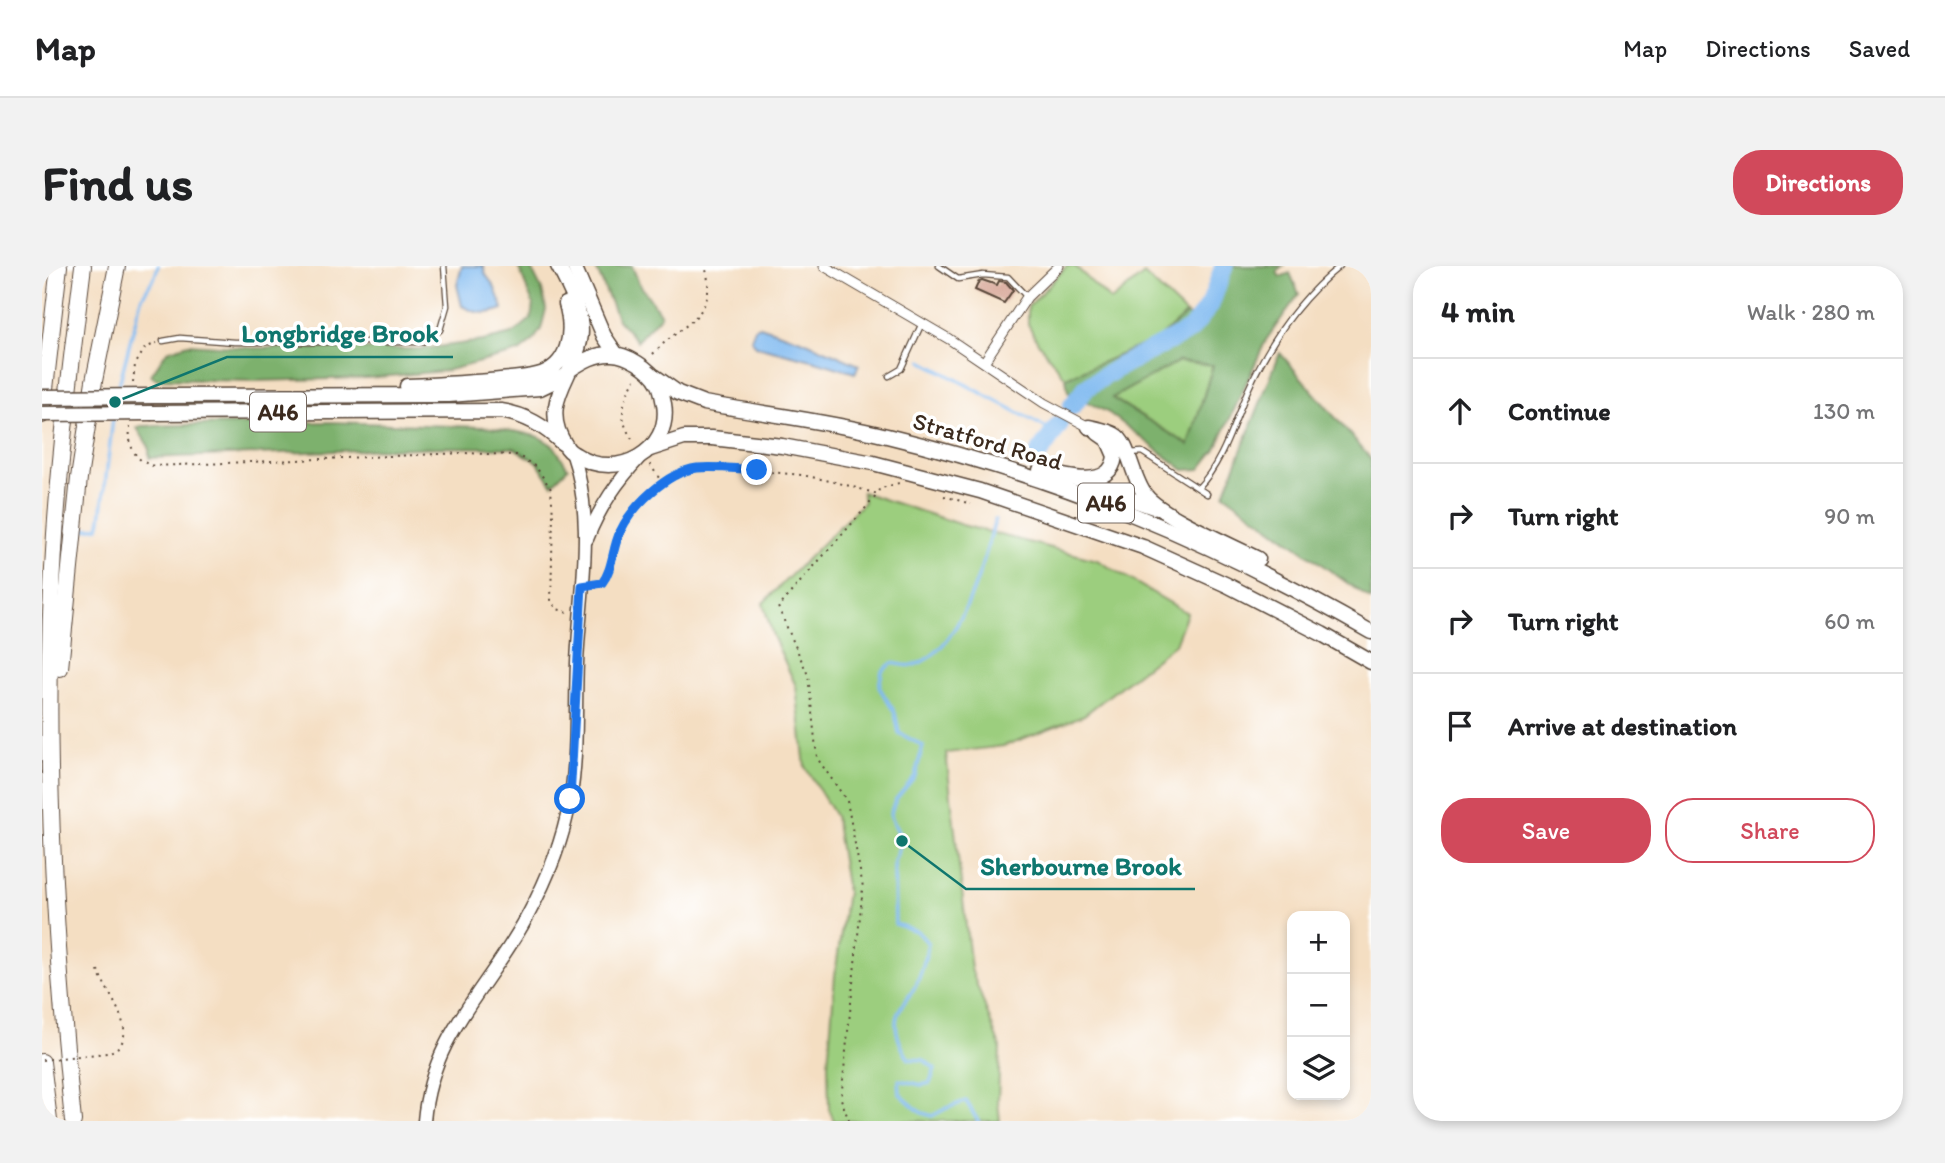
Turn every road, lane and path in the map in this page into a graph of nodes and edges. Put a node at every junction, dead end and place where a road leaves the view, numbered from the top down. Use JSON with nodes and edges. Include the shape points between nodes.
{"nodes":[{"id":1,"x":59,"y":266,"type":"edge"},
{"id":2,"x":83,"y":266,"type":"edge"},
{"id":3,"x":117,"y":266,"type":"edge"},
{"id":4,"x":444,"y":266,"type":"edge"},
{"id":5,"x":550,"y":266,"type":"edge"},
{"id":6,"x":558,"y":266,"type":"edge"},
{"id":7,"x":574,"y":266,"type":"edge"},
{"id":8,"x":705,"y":266,"type":"edge"},
{"id":9,"x":824,"y":266,"type":"edge"},
{"id":10,"x":939,"y":266,"type":"edge"},
{"id":11,"x":1059,"y":266,"type":"edge"},
{"id":12,"x":1340,"y":266,"type":"edge"},
{"id":13,"x":1027,"y":297,"type":"junction"},
{"id":14,"x":922,"y":323,"type":"junction"},
{"id":15,"x":163,"y":341,"type":"joint"},
{"id":16,"x":616,"y":354,"type":"junction"},
{"id":17,"x":653,"y":354,"type":"dead end"},
{"id":18,"x":984,"y":362,"type":"junction"},
{"id":19,"x":568,"y":372,"type":"junction"},
{"id":20,"x":654,"y":376,"type":"junction"},
{"id":21,"x":889,"y":376,"type":"dead end"},
{"id":22,"x":636,"y":377,"type":"dead end"},
{"id":23,"x":133,"y":393,"type":"dead end"},
{"id":24,"x":277,"y":396,"type":"junction"},
{"id":25,"x":42,"y":397,"type":"edge"},
{"id":26,"x":42,"y":414,"type":"edge"},
{"id":27,"x":130,"y":421,"type":"dead end"},
{"id":28,"x":1089,"y":427,"type":"junction"},
{"id":29,"x":885,"y":435,"type":"junction"},
{"id":30,"x":632,"y":439,"type":"dead end"},
{"id":31,"x":569,"y":449,"type":"junction"},
{"id":32,"x":1128,"y":453,"type":"junction"},
{"id":33,"x":647,"y":456,"type":"junction"},
{"id":34,"x":1068,"y":477,"type":"junction"},
{"id":35,"x":899,"y":483,"type":"dead end"},
{"id":36,"x":663,"y":484,"type":"junction"},
{"id":37,"x":1198,"y":488,"type":"junction"},
{"id":38,"x":934,"y":492,"type":"dead end"},
{"id":39,"x":878,"y":494,"type":"junction"},
{"id":40,"x":1207,"y":494,"type":"dead end"},
{"id":41,"x":971,"y":504,"type":"dead end"},
{"id":42,"x":1167,"y":513,"type":"junction"},
{"id":43,"x":586,"y":543,"type":"junction"},
{"id":44,"x":582,"y":586,"type":"junction"},
{"id":45,"x":580,"y":614,"type":"junction"},
{"id":46,"x":1371,"y":631,"type":"edge"},
{"id":47,"x":1371,"y":662,"type":"edge"},
{"id":48,"x":50,"y":715,"type":"junction"},
{"id":49,"x":98,"y":970,"type":"dead end"},
{"id":50,"x":42,"y":1061,"type":"edge"},
{"id":51,"x":49,"y":1121,"type":"edge"},
{"id":52,"x":73,"y":1121,"type":"edge"},
{"id":53,"x":424,"y":1121,"type":"edge"},
{"id":54,"x":849,"y":1121,"type":"edge"}],
"edges":[{"from":1,"to":26,"type":"highway"},
{"from":2,"to":48,"type":"highway","via":[[56,525]]},
{"from":3,"to":48,"type":"highway","via":[[79,478],[62,659]]},
{"from":4,"to":15,"type":"lane","via":[[447,306],[440,330],[422,342]]},
{"from":5,"to":24,"type":"highway","via":[[571,327],[565,353],[545,373]]},
{"from":6,"to":19,"type":"highway","via":[[581,325]]},
{"from":7,"to":16,"type":"highway"},
{"from":8,"to":17,"type":"path","via":[[708,293],[700,314]]},
{"from":9,"to":14,"type":"street","name":"Stratford Road"},
{"from":10,"to":13,"type":"lane","via":[[958,279],[1008,277]]},
{"from":11,"to":13,"type":"street"},
{"from":12,"to":37,"type":"lane","via":[[1281,327],[1256,372],[1220,457]]},
{"from":13,"to":18,"type":"street"},
{"from":14,"to":18,"type":"street","name":"Stratford Road"},
{"from":14,"to":21,"type":"lane","via":[[901,369]]},
{"from":15,"to":23,"type":"path","via":[[145,348],[135,365]]},
{"from":16,"to":19,"type":"highway","via":[[592,357]]},
{"from":16,"to":20,"type":"highway"},
{"from":18,"to":28,"type":"street","name":"Stratford Road"},
{"from":19,"to":24,"type":"highway","number":"A46","via":[[540,388],[460,395]]},
{"from":19,"to":31,"type":"highway","via":[[556,411]]},
{"from":20,"to":29,"type":"highway","name":"Stratford Road","number":"A46","via":[[678,393],[704,403]]},
{"from":20,"to":33,"type":"highway","via":[[665,419]]},
{"from":22,"to":30,"type":"path","via":[[622,410]]},
{"from":24,"to":25,"type":"highway","number":"A46","bridge":true},
{"from":26,"to":31,"type":"highway","number":"A46","bridge":true,"via":[[501,411],[529,419]]},
{"from":27,"to":45,"type":"path","via":[[134,453],[154,466],[463,453],[512,454],[528,460],[543,474],[552,498],[551,601],[562,612]]},
{"from":28,"to":32,"type":"highway","via":[[1117,435]]},
{"from":28,"to":34,"type":"highway","via":[[1112,444],[1114,463],[1098,478]]},
{"from":29,"to":34,"type":"highway"},
{"from":29,"to":46,"type":"highway","name":"Stratford Road","number":"A46","via":[[1019,472],[1150,520],[1263,572]]},
{"from":31,"to":33,"type":"highway","via":[[606,466]]},
{"from":31,"to":43,"type":"main road","via":[[582,487]]},
{"from":32,"to":37,"type":"lane","via":[[1142,452]]},
{"from":32,"to":42,"type":"highway","via":[[1143,492]]},
{"from":33,"to":36,"type":"path"},
{"from":33,"to":43,"type":"main road","via":[[614,486]]},
{"from":33,"to":47,"type":"highway","name":"Stratford Road","number":"A46","via":[[684,438],[761,443],[873,463],[980,491],[1143,547],[1227,584]]},
{"from":34,"to":42,"type":"highway"},
{"from":35,"to":39,"type":"path","via":[[879,489]]},
{"from":36,"to":39,"type":"path","via":[[693,469],[724,468],[802,475]]},
{"from":36,"to":44,"type":"path","via":[[627,519],[614,545],[607,577],[602,583]]},
{"from":37,"to":40,"type":"lane"},
{"from":38,"to":41,"type":"path"},
{"from":39,"to":54,"type":"path","via":[[778,607],[808,675],[817,758],[846,801],[863,887],[841,1099]]},
{"from":42,"to":46,"type":"highway","via":[[1260,560]]},
{"from":43,"to":44,"type":"main road"},
{"from":44,"to":45,"type":"main road"},
{"from":45,"to":53,"type":"main road","via":[[573,771],[564,829],[528,916],[443,1049],[432,1074]]},
{"from":48,"to":52,"type":"highway","via":[[55,928]]},
{"from":49,"to":50,"type":"path","bridge":true,"via":[[125,1028],[123,1042],[107,1053]]},
{"from":50,"to":51,"type":"highway"}]}
